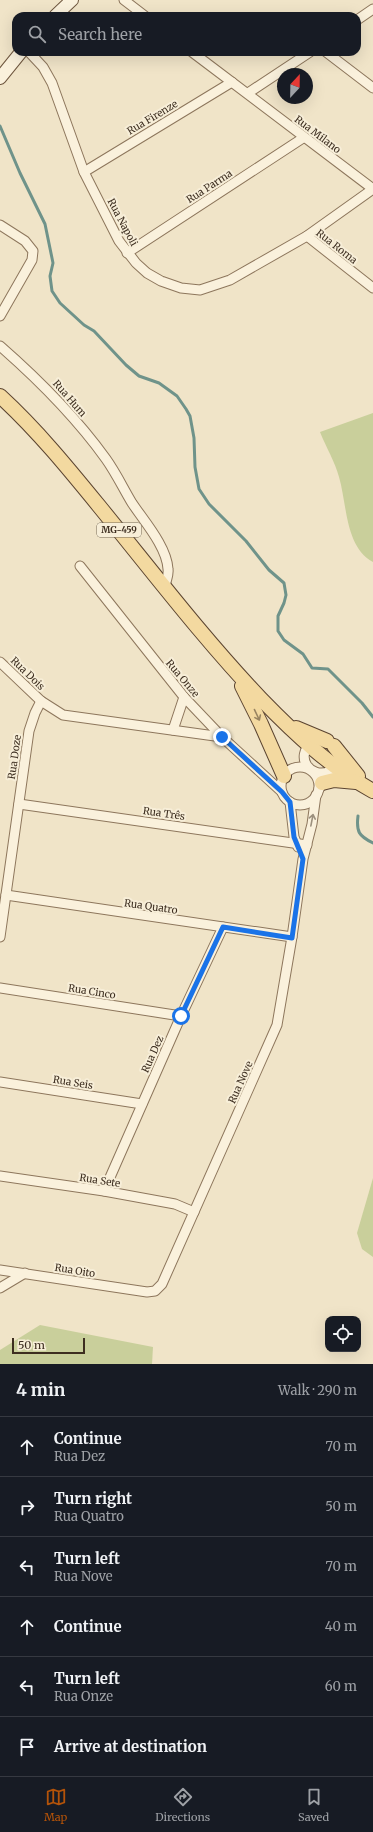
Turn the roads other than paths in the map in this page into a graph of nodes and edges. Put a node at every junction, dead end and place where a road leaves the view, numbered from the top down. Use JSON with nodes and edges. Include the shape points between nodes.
{"nodes":[{"id":1,"x":72,"y":0,"type":"edge"},
{"id":2,"x":124,"y":0,"type":"edge"},
{"id":3,"x":373,"y":9,"type":"edge"},
{"id":4,"x":59,"y":12,"type":"edge"},
{"id":5,"x":140,"y":12,"type":"edge"},
{"id":6,"x":361,"y":17,"type":"edge"},
{"id":7,"x":18,"y":56,"type":"edge"},
{"id":8,"x":33,"y":56,"type":"edge"},
{"id":9,"x":197,"y":56,"type":"edge"},
{"id":10,"x":304,"y":56,"type":"edge"},
{"id":11,"x":331,"y":56,"type":"edge"},
{"id":12,"x":0,"y":78,"type":"edge"},
{"id":13,"x":232,"y":82,"type":"junction"},
{"id":14,"x":373,"y":88,"type":"edge"},
{"id":15,"x":248,"y":93,"type":"junction"},
{"id":16,"x":303,"y":138,"type":"junction"},
{"id":17,"x":84,"y":172,"type":"junction"},
{"id":18,"x":373,"y":189,"type":"edge"},
{"id":19,"x":0,"y":225,"type":"edge"},
{"id":20,"x":307,"y":236,"type":"junction"},
{"id":21,"x":127,"y":253,"type":"junction"},
{"id":22,"x":373,"y":288,"type":"edge"},
{"id":23,"x":0,"y":316,"type":"edge"},
{"id":24,"x":0,"y":346,"type":"edge"},
{"id":25,"x":0,"y":396,"type":"edge"},
{"id":26,"x":80,"y":566,"type":"dead end"},
{"id":27,"x":165,"y":586,"type":"junction"},
{"id":28,"x":0,"y":662,"type":"edge"},
{"id":29,"x":232,"y":669,"type":"junction"},
{"id":30,"x":184,"y":698,"type":"junction"},
{"id":31,"x":41,"y":701,"type":"junction"},
{"id":32,"x":284,"y":723,"type":"junction"},
{"id":33,"x":173,"y":730,"type":"junction"},
{"id":34,"x":222,"y":737,"type":"junction"},
{"id":35,"x":330,"y":743,"type":"junction"},
{"id":36,"x":307,"y":751,"type":"junction"},
{"id":37,"x":332,"y":768,"type":"junction"},
{"id":38,"x":311,"y":770,"type":"junction"},
{"id":39,"x":288,"y":772,"type":"junction"},
{"id":40,"x":366,"y":787,"type":"edge"},
{"id":41,"x":319,"y":789,"type":"junction"},
{"id":42,"x":282,"y":792,"type":"junction"},
{"id":43,"x":290,"y":802,"type":"junction"},
{"id":44,"x":19,"y":804,"type":"junction"},
{"id":45,"x":296,"y":843,"type":"junction"},
{"id":46,"x":307,"y":845,"type":"junction"},
{"id":47,"x":303,"y":859,"type":"junction"},
{"id":48,"x":6,"y":895,"type":"junction"},
{"id":49,"x":223,"y":927,"type":"junction"},
{"id":50,"x":0,"y":937,"type":"edge"},
{"id":51,"x":292,"y":938,"type":"junction"},
{"id":52,"x":0,"y":988,"type":"edge"},
{"id":53,"x":181,"y":1016,"type":"junction"},
{"id":54,"x":0,"y":1082,"type":"edge"},
{"id":55,"x":142,"y":1104,"type":"junction"},
{"id":56,"x":0,"y":1176,"type":"edge"},
{"id":57,"x":104,"y":1191,"type":"junction"},
{"id":58,"x":194,"y":1212,"type":"junction"},
{"id":59,"x":0,"y":1270,"type":"edge"},
{"id":60,"x":25,"y":1273,"type":"junction"},
{"id":61,"x":0,"y":1288,"type":"edge"},
{"id":62,"x":147,"y":1292,"type":"joint"}],
"edges":[{"from":1,"to":4,"type":"street"},
{"from":2,"to":5,"type":"street"},
{"from":3,"to":6,"type":"street"},
{"from":7,"to":12,"type":"street"},
{"from":8,"to":17,"type":"street","name":"Rua Napoli","via":[[52,83]]},
{"from":9,"to":13,"type":"street","name":"Rua Milano"},
{"from":10,"to":15,"type":"street"},
{"from":11,"to":14,"type":"street"},
{"from":13,"to":15,"type":"street","name":"Rua Milano"},
{"from":13,"to":17,"type":"street","name":"Rua Firenze"},
{"from":15,"to":16,"type":"street","name":"Rua Milano"},
{"from":16,"to":18,"type":"street","name":"Rua Milano"},
{"from":16,"to":21,"type":"street","name":"Rua Parma"},
{"from":17,"to":21,"type":"street","name":"Rua Napoli"},
{"from":18,"to":20,"type":"street","name":"Rua Napoli"},
{"from":19,"to":23,"type":"street","via":[[25,241],[33,251],[33,256]]},
{"from":20,"to":21,"type":"street","name":"Rua Napoli","via":[[230,280],[200,290],[181,288],[161,281],[146,273]]},
{"from":20,"to":22,"type":"street","name":"Rua Roma"},
{"from":24,"to":27,"type":"street","name":"Rua Hum","via":[[58,399],[97,447],[159,544],[168,568]]},
{"from":25,"to":27,"type":"main road","number":"MG-459","via":[[57,454]]},
{"from":26,"to":30,"type":"street","name":"Rua Onze"},
{"from":27,"to":29,"type":"main road","number":"MG-459"},
{"from":28,"to":31,"type":"street","name":"Rua Dois"},
{"from":29,"to":32,"type":"main road","number":"MG-459"},
{"from":29,"to":39,"type":"main road","one_way":true},
{"from":30,"to":33,"type":"street"},
{"from":30,"to":34,"type":"street","name":"Rua Onze"},
{"from":31,"to":33,"type":"street","name":"Rua Dois","via":[[63,715]]},
{"from":31,"to":44,"type":"street","name":"Rua Doze","via":[[29,731]]},
{"from":32,"to":35,"type":"main road"},
{"from":32,"to":36,"type":"main road","number":"MG-459"},
{"from":33,"to":34,"type":"street","name":"Rua Dois"},
{"from":34,"to":42,"type":"street","name":"Rua Onze"},
{"from":35,"to":36,"type":"street","via":[[319,740]]},
{"from":35,"to":37,"type":"street","via":[[338,756]]},
{"from":35,"to":40,"type":"main road"},
{"from":36,"to":37,"type":"main road","number":"MG-459"},
{"from":36,"to":38,"type":"street","via":[[305,762]]},
{"from":36,"to":39,"type":"street"},
{"from":37,"to":38,"type":"street","via":[[320,773]]},
{"from":37,"to":40,"type":"main road","number":"MG-459"},
{"from":37,"to":41,"type":"street"},
{"from":38,"to":39,"type":"street","via":[[302,767]]},
{"from":38,"to":41,"type":"street","via":[[316,776]]},
{"from":39,"to":42,"type":"street","via":[[281,784]]},
{"from":40,"to":41,"type":"main road","via":[[339,780]]},
{"from":41,"to":43,"type":"street","via":[[311,801],[304,804]]},
{"from":46,"to":41,"type":"street","name":"Rua Nove","one_way":true},
{"from":42,"to":43,"type":"street"},
{"from":43,"to":45,"type":"street"},
{"from":44,"to":45,"type":"street","name":"Rua Três"},
{"from":44,"to":48,"type":"street","name":"Rua Doze"},
{"from":45,"to":46,"type":"street","name":"Rua Três"},
{"from":45,"to":47,"type":"street"},
{"from":46,"to":47,"type":"street","name":"Rua Nove"},
{"from":47,"to":51,"type":"street","name":"Rua Nove"},
{"from":48,"to":49,"type":"street","name":"Rua Quatro"},
{"from":48,"to":50,"type":"street","name":"Rua Doze"},
{"from":49,"to":51,"type":"street","name":"Rua Quatro"},
{"from":49,"to":53,"type":"street","name":"Rua Dez"},
{"from":51,"to":58,"type":"street","name":"Rua Nove","via":[[277,1025]]},
{"from":52,"to":53,"type":"street","name":"Rua Cinco"},
{"from":53,"to":55,"type":"street","name":"Rua Dez"},
{"from":54,"to":55,"type":"street","name":"Rua Seis"},
{"from":55,"to":57,"type":"street","name":"Rua Dez"},
{"from":56,"to":57,"type":"street","name":"Rua Sete"},
{"from":57,"to":58,"type":"street","name":"Rua Sete","via":[[175,1204]]},
{"from":58,"to":62,"type":"street","name":"Rua Nove","via":[[162,1284],[155,1291]]},
{"from":59,"to":60,"type":"street","name":"Rua Oito"},
{"from":60,"to":61,"type":"street"},
{"from":60,"to":62,"type":"street","name":"Rua Oito"}]}
